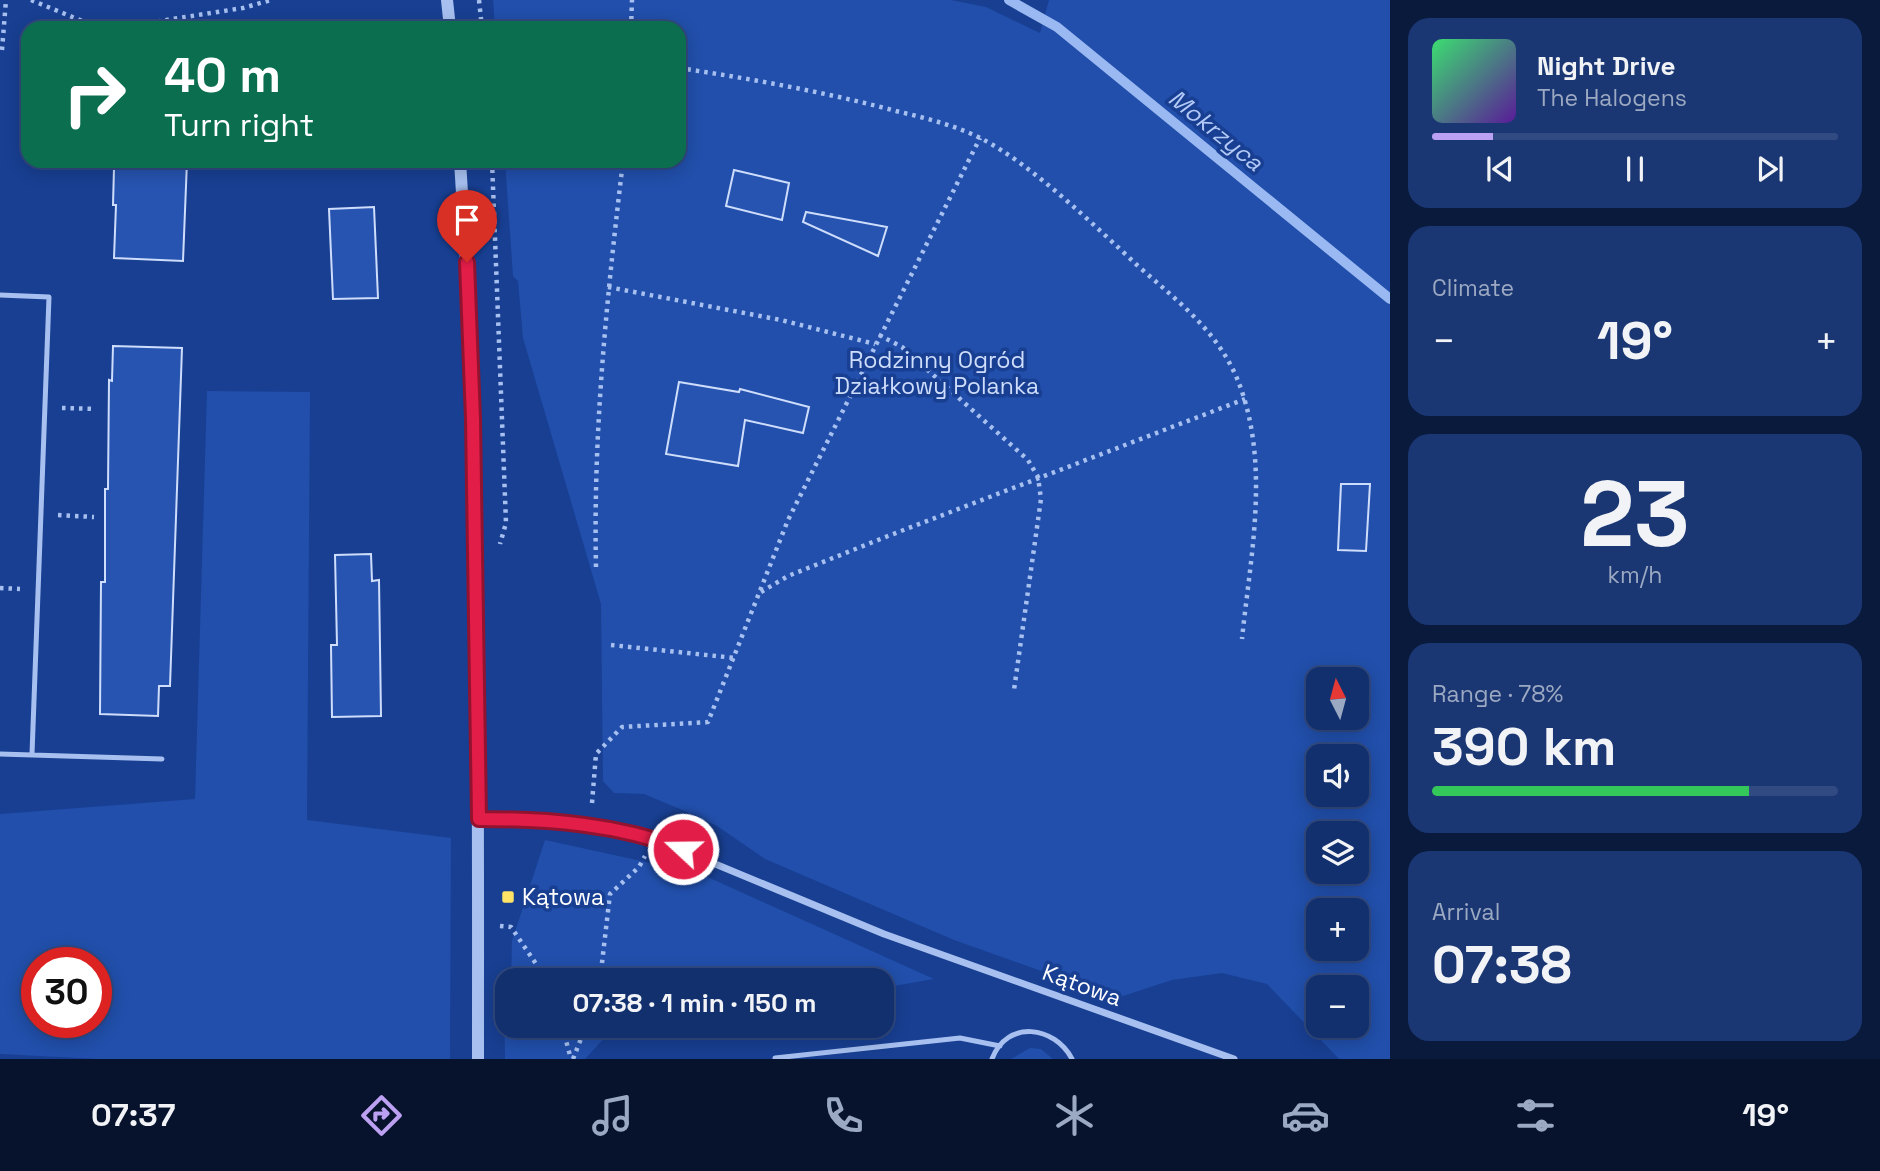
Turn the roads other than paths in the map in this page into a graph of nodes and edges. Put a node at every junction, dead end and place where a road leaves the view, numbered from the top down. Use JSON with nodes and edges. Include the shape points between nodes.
{"nodes":[{"id":1,"x":447,"y":0,"type":"edge"},
{"id":2,"x":449,"y":21,"type":"edge"},
{"id":3,"x":460,"y":168,"type":"edge"},
{"id":4,"x":0,"y":295,"type":"edge"},
{"id":5,"x":0,"y":754,"type":"edge"},
{"id":6,"x":32,"y":754,"type":"junction"},
{"id":7,"x":162,"y":759,"type":"dead end"},
{"id":8,"x":479,"y":819,"type":"junction"},
{"id":9,"x":1000,"y":1046,"type":"junction"},
{"id":10,"x":478,"y":1059,"type":"edge"},
{"id":11,"x":773,"y":1059,"type":"edge"},
{"id":12,"x":992,"y":1059,"type":"edge"},
{"id":13,"x":1072,"y":1059,"type":"edge"},
{"id":14,"x":1234,"y":1059,"type":"edge"}],
"edges":[{"from":1,"to":2,"type":"street"},
{"from":3,"to":8,"type":"street","via":[[473,419]]},
{"from":4,"to":6,"type":"lane","via":[[49,296]]},
{"from":5,"to":6,"type":"lane"},
{"from":6,"to":7,"type":"lane"},
{"from":8,"to":10,"type":"street"},
{"from":8,"to":14,"type":"street","name":"Kątowa","via":[[594,824],[655,839],[884,934]]},
{"from":9,"to":11,"type":"lane","via":[[960,1038]]},
{"from":9,"to":12,"type":"lane"},
{"from":9,"to":13,"type":"lane","via":[[1016,1034],[1044,1032],[1056,1038]]}]}
